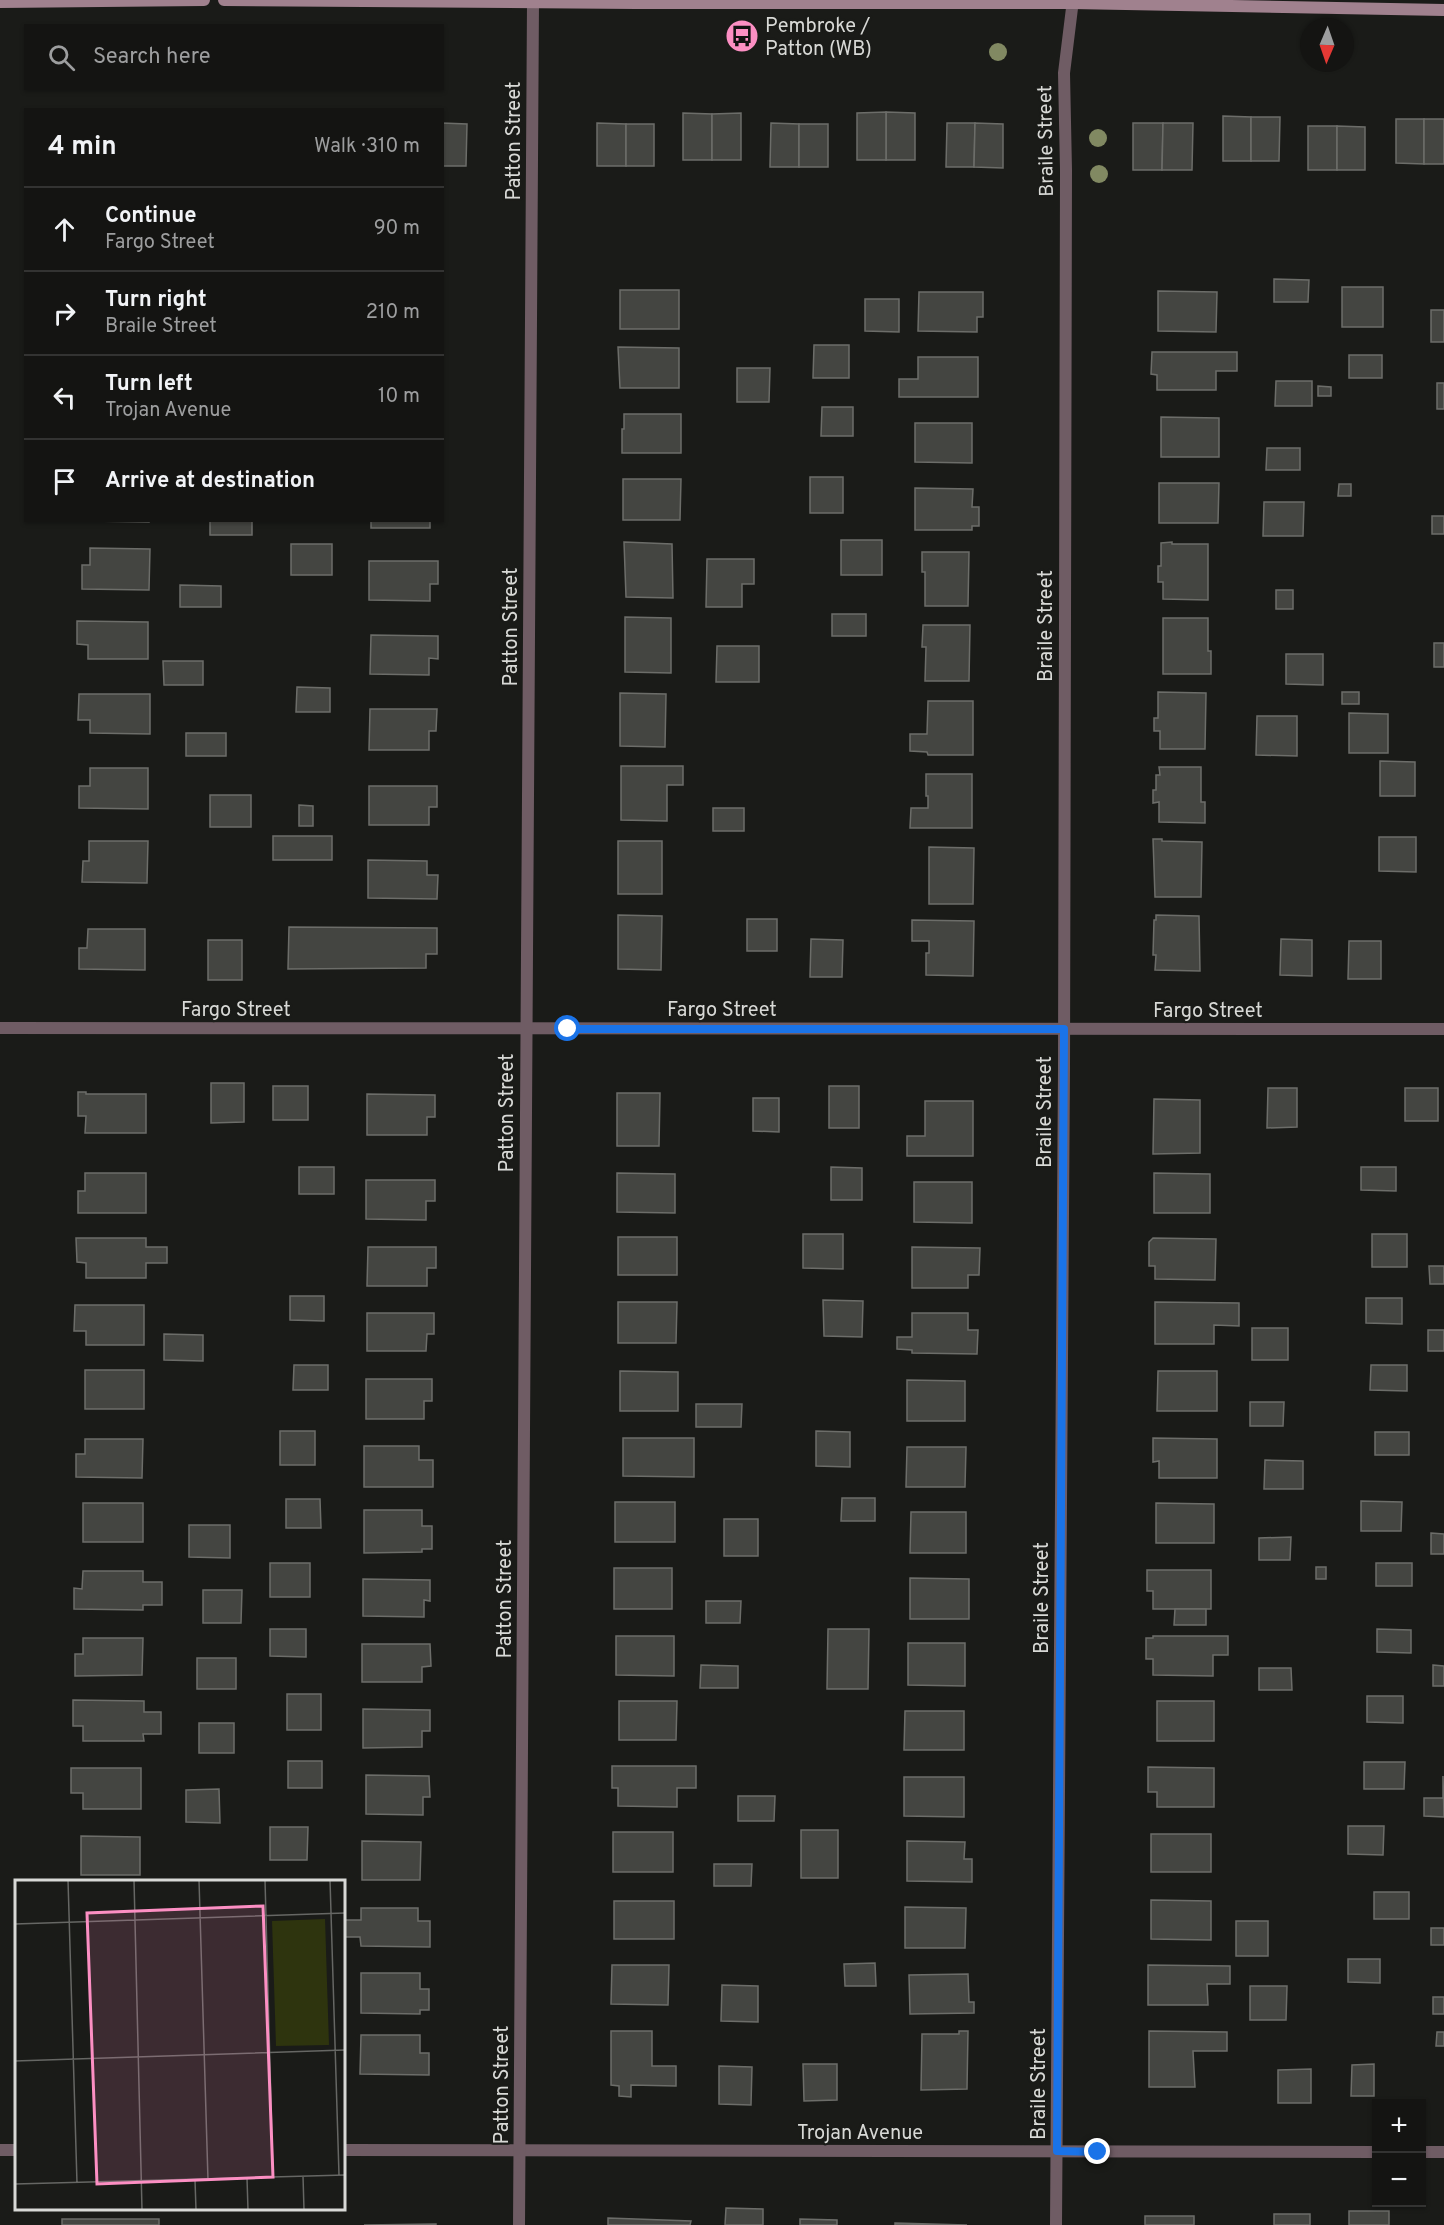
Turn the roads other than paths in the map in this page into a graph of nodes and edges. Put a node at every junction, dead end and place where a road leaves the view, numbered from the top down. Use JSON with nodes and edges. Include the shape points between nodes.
{"nodes":[{"id":1,"x":204,"y":0,"type":"edge"},
{"id":2,"x":224,"y":0,"type":"edge"},
{"id":3,"x":1073,"y":1,"type":"edge"},
{"id":4,"x":0,"y":2,"type":"edge"},
{"id":5,"x":533,"y":2,"type":"junction"},
{"id":6,"x":636,"y":2,"type":"edge"},
{"id":7,"x":1444,"y":10,"type":"edge"},
{"id":8,"x":0,"y":1028,"type":"edge"},
{"id":9,"x":526,"y":1028,"type":"junction"},
{"id":10,"x":1064,"y":1029,"type":"junction"},
{"id":11,"x":1444,"y":1029,"type":"edge"},
{"id":12,"x":345,"y":2150,"type":"edge"},
{"id":13,"x":520,"y":2150,"type":"junction"},
{"id":14,"x":1057,"y":2151,"type":"junction"},
{"id":15,"x":1372,"y":2152,"type":"edge"},
{"id":16,"x":1426,"y":2152,"type":"edge"},
{"id":17,"x":1444,"y":2152,"type":"edge"},
{"id":18,"x":519,"y":2225,"type":"edge"},
{"id":19,"x":1056,"y":2225,"type":"edge"}],
"edges":[{"from":1,"to":4,"type":"street"},
{"from":2,"to":5,"type":"street"},
{"from":3,"to":6,"type":"street"},
{"from":3,"to":7,"type":"street"},
{"from":3,"to":10,"type":"street","name":"Braile Street","via":[[1064,73]]},
{"from":5,"to":6,"type":"street"},
{"from":5,"to":9,"type":"street","name":"Patton Street"},
{"from":8,"to":9,"type":"street","name":"Fargo Street"},
{"from":9,"to":10,"type":"street","name":"Fargo Street"},
{"from":9,"to":13,"type":"street","name":"Patton Street"},
{"from":10,"to":11,"type":"street","name":"Fargo Street"},
{"from":10,"to":14,"type":"street","name":"Braile Street"},
{"from":12,"to":13,"type":"street","name":"Trojan Avenue"},
{"from":13,"to":14,"type":"street","name":"Trojan Avenue"},
{"from":13,"to":18,"type":"street","name":"Patton Street"},
{"from":14,"to":15,"type":"street","name":"Trojan Avenue"},
{"from":14,"to":19,"type":"street","name":"Braile Street"},
{"from":16,"to":17,"type":"street"}]}
